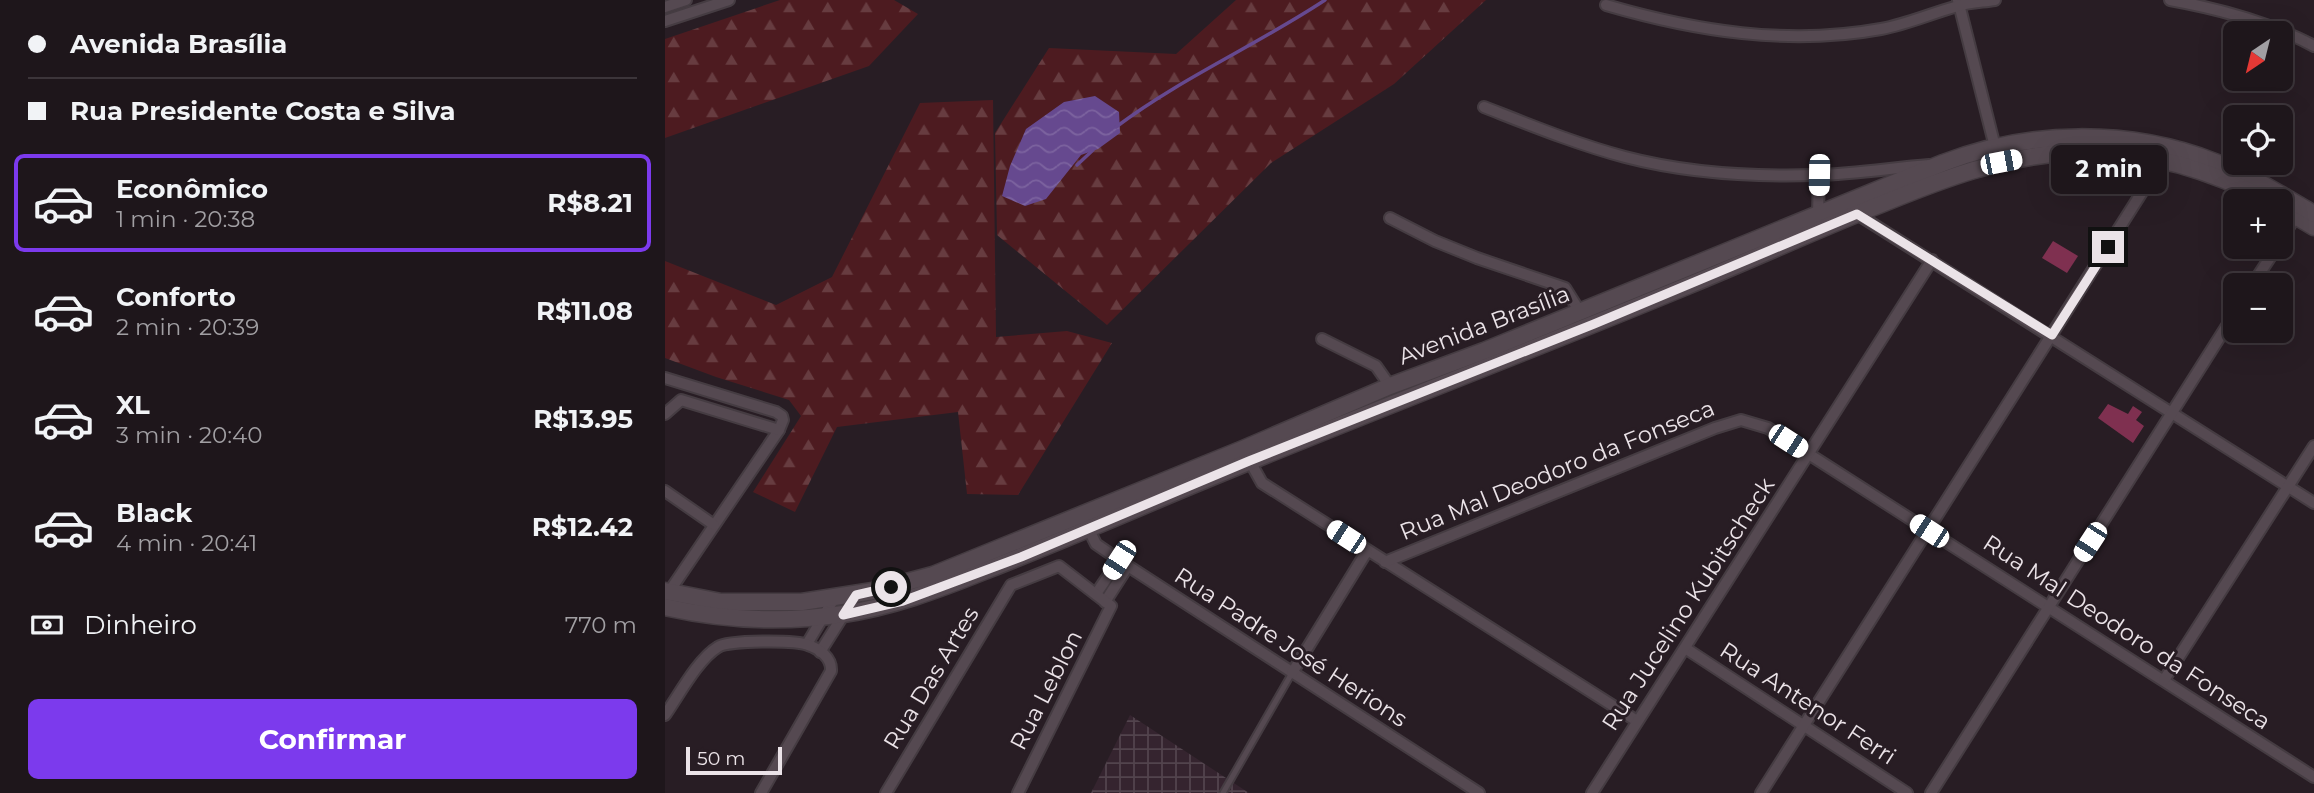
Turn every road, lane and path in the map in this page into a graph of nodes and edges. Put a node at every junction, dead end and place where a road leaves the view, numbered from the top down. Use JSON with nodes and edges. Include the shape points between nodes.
{"nodes":[{"id":1,"x":686,"y":0,"type":"edge"},
{"id":2,"x":729,"y":0,"type":"edge"},
{"id":3,"x":1995,"y":0,"type":"edge"},
{"id":4,"x":2170,"y":0,"type":"edge"},
{"id":5,"x":1958,"y":3,"type":"edge"},
{"id":6,"x":1606,"y":5,"type":"dead end"},
{"id":7,"x":665,"y":7,"type":"edge"},
{"id":8,"x":665,"y":21,"type":"edge"},
{"id":9,"x":2314,"y":46,"type":"edge"},
{"id":10,"x":1484,"y":107,"type":"dead end"},
{"id":11,"x":1995,"y":147,"type":"junction"},
{"id":12,"x":2164,"y":159,"type":"junction"},
{"id":13,"x":1943,"y":163,"type":"junction"},
{"id":14,"x":1819,"y":175,"type":"junction"},
{"id":15,"x":2246,"y":189,"type":"edge"},
{"id":16,"x":1818,"y":214,"type":"junction"},
{"id":17,"x":1857,"y":214,"type":"junction"},
{"id":18,"x":1390,"y":218,"type":"dead end"},
{"id":19,"x":2309,"y":219,"type":"edge"},
{"id":20,"x":2293,"y":231,"type":"edge"},
{"id":21,"x":1932,"y":260,"type":"junction"},
{"id":22,"x":1580,"y":312,"type":"junction"},
{"id":23,"x":2223,"y":332,"type":"edge"},
{"id":24,"x":2052,"y":335,"type":"junction"},
{"id":25,"x":1322,"y":340,"type":"dead end"},
{"id":26,"x":665,"y":378,"type":"edge"},
{"id":27,"x":684,"y":384,"type":"junction"},
{"id":28,"x":1390,"y":386,"type":"junction"},
{"id":29,"x":681,"y":400,"type":"junction"},
{"id":30,"x":2173,"y":412,"type":"junction"},
{"id":31,"x":665,"y":414,"type":"edge"},
{"id":32,"x":779,"y":430,"type":"junction"},
{"id":33,"x":2314,"y":446,"type":"edge"},
{"id":34,"x":1808,"y":454,"type":"junction"},
{"id":35,"x":1246,"y":455,"type":"junction"},
{"id":36,"x":2288,"y":487,"type":"junction"},
{"id":37,"x":665,"y":491,"type":"edge"},
{"id":38,"x":2314,"y":503,"type":"edge"},
{"id":39,"x":1085,"y":522,"type":"junction"},
{"id":40,"x":714,"y":525,"type":"junction"},
{"id":41,"x":1929,"y":531,"type":"junction"},
{"id":42,"x":1367,"y":551,"type":"junction"},
{"id":43,"x":1385,"y":562,"type":"junction"},
{"id":44,"x":1123,"y":563,"type":"junction"},
{"id":45,"x":1096,"y":594,"type":"junction"},
{"id":46,"x":856,"y":595,"type":"junction"},
{"id":47,"x":666,"y":597,"type":"edge"},
{"id":48,"x":835,"y":597,"type":"junction"},
{"id":49,"x":1108,"y":604,"type":"junction"},
{"id":50,"x":2049,"y":607,"type":"junction"},
{"id":51,"x":843,"y":615,"type":"junction"},
{"id":52,"x":823,"y":617,"type":"junction"},
{"id":53,"x":807,"y":644,"type":"junction"},
{"id":54,"x":1685,"y":648,"type":"junction"},
{"id":55,"x":820,"y":652,"type":"junction"},
{"id":56,"x":1292,"y":673,"type":"junction"},
{"id":57,"x":2164,"y":680,"type":"junction"},
{"id":58,"x":665,"y":715,"type":"edge"},
{"id":59,"x":1637,"y":721,"type":"junction"},
{"id":60,"x":1804,"y":727,"type":"junction"},
{"id":61,"x":2314,"y":777,"type":"edge"},
{"id":62,"x":761,"y":793,"type":"edge"},
{"id":63,"x":886,"y":793,"type":"edge"},
{"id":64,"x":1018,"y":793,"type":"edge"},
{"id":65,"x":1223,"y":793,"type":"edge"},
{"id":66,"x":1479,"y":793,"type":"edge"},
{"id":67,"x":1592,"y":793,"type":"edge"},
{"id":68,"x":1761,"y":793,"type":"edge"},
{"id":69,"x":1907,"y":793,"type":"edge"},
{"id":70,"x":1931,"y":793,"type":"edge"}],
"edges":[{"from":1,"to":7,"type":"street"},
{"from":2,"to":8,"type":"street"},
{"from":3,"to":5,"type":"street"},
{"from":4,"to":9,"type":"street","via":[[2259,22]]},
{"from":5,"to":6,"type":"street","via":[[1884,29],[1797,36],[1713,31]]},
{"from":5,"to":11,"type":"street"},
{"from":10,"to":14,"type":"street","via":[[1628,158],[1748,174]]},
{"from":11,"to":13,"type":"main road","name":"Avenida Brasília"},
{"from":11,"to":19,"type":"main road","name":"Avenida Brasília","via":[[2069,138],[2116,139],[2183,150],[2236,171]]},
{"from":12,"to":15,"type":"main road","name":"Avenida Brasília"},
{"from":12,"to":17,"type":"main road","name":"Avenida Brasília","via":[[2092,152],[2033,156],[1945,178]]},
{"from":12,"to":24,"type":"street"},
{"from":13,"to":14,"type":"street"},
{"from":13,"to":16,"type":"main road","name":"Avenida Brasília"},
{"from":14,"to":16,"type":"street"},
{"from":16,"to":22,"type":"main road","name":"Avenida Brasília"},
{"from":17,"to":21,"type":"street"},
{"from":17,"to":35,"type":"main road","name":"Avenida Brasília","via":[[1594,324]]},
{"from":18,"to":22,"type":"street","via":[[1466,253],[1565,288]]},
{"from":19,"to":20,"type":"street"},
{"from":21,"to":24,"type":"street"},
{"from":21,"to":34,"type":"street","name":"Rua Jucelino Kubitscheck"},
{"from":22,"to":28,"type":"main road","name":"Avenida Brasília"},
{"from":23,"to":30,"type":"street"},
{"from":24,"to":30,"type":"street"},
{"from":24,"to":41,"type":"street"},
{"from":25,"to":28,"type":"street","via":[[1376,366]]},
{"from":26,"to":27,"type":"street"},
{"from":27,"to":29,"type":"street"},
{"from":27,"to":32,"type":"street","via":[[776,412],[783,420]]},
{"from":28,"to":35,"type":"main road","name":"Avenida Brasília"},
{"from":29,"to":31,"type":"street"},
{"from":29,"to":32,"type":"street"},
{"from":30,"to":36,"type":"street"},
{"from":30,"to":50,"type":"street"},
{"from":32,"to":40,"type":"street"},
{"from":33,"to":36,"type":"street"},
{"from":34,"to":41,"type":"street","name":"Rua Mal Deodoro da Fonseca"},
{"from":34,"to":43,"type":"street","name":"Rua Mal Deodoro da Fonseca","via":[[1767,428],[1741,420]]},
{"from":34,"to":54,"type":"street","name":"Rua Jucelino Kubitscheck"},
{"from":35,"to":39,"type":"main road","name":"Avenida Brasília"},
{"from":35,"to":42,"type":"street","via":[[1262,483]]},
{"from":36,"to":38,"type":"street"},
{"from":36,"to":57,"type":"street"},
{"from":37,"to":40,"type":"street"},
{"from":39,"to":44,"type":"street","name":"Rua Padre José Herions","via":[[1096,544]]},
{"from":39,"to":46,"type":"main road","name":"Avenida Brasília","via":[[933,575]]},
{"from":39,"to":51,"type":"main road","name":"Avenida Brasília","via":[[944,587]]},
{"from":40,"to":47,"type":"street"},
{"from":41,"to":50,"type":"street","name":"Rua Mal Deodoro da Fonseca"},
{"from":41,"to":60,"type":"street"},
{"from":42,"to":43,"type":"street"},
{"from":42,"to":56,"type":"street"},
{"from":43,"to":59,"type":"street"},
{"from":44,"to":45,"type":"street"},
{"from":44,"to":49,"type":"street","name":"Rua Leblon"},
{"from":44,"to":56,"type":"street","name":"Rua Padre José Herions"},
{"from":45,"to":49,"type":"street"},
{"from":45,"to":63,"type":"street","name":"Rua Das Artes","via":[[1059,566],[1011,585]]},
{"from":46,"to":48,"type":"main road","name":"Avenida Brasília"},
{"from":46,"to":51,"type":"street"},
{"from":47,"to":48,"type":"main road","name":"Avenida Brasília","via":[[773,603]]},
{"from":47,"to":52,"type":"main road","name":"Avenida Brasília","via":[[747,618]]},
{"from":48,"to":52,"type":"street"},
{"from":49,"to":64,"type":"street","name":"Rua Leblon"},
{"from":50,"to":57,"type":"street","name":"Rua Mal Deodoro da Fonseca"},
{"from":50,"to":70,"type":"street"},
{"from":51,"to":52,"type":"main road","name":"Avenida Brasília"},
{"from":51,"to":55,"type":"street"},
{"from":52,"to":53,"type":"street"},
{"from":53,"to":55,"type":"street"},
{"from":53,"to":58,"type":"street","via":[[739,641],[720,645]]},
{"from":54,"to":59,"type":"street","name":"Rua Jucelino Kubitscheck"},
{"from":54,"to":60,"type":"street","name":"Rua Antenor Ferri"},
{"from":55,"to":62,"type":"street","via":[[829,659],[831,671]]},
{"from":56,"to":65,"type":"lane"},
{"from":56,"to":66,"type":"street","name":"Rua Padre José Herions"},
{"from":57,"to":61,"type":"street","name":"Rua Mal Deodoro da Fonseca"},
{"from":59,"to":67,"type":"street","name":"Rua Jucelino Kubitscheck"},
{"from":60,"to":68,"type":"street"},
{"from":60,"to":69,"type":"street","name":"Rua Antenor Ferri"}]}
